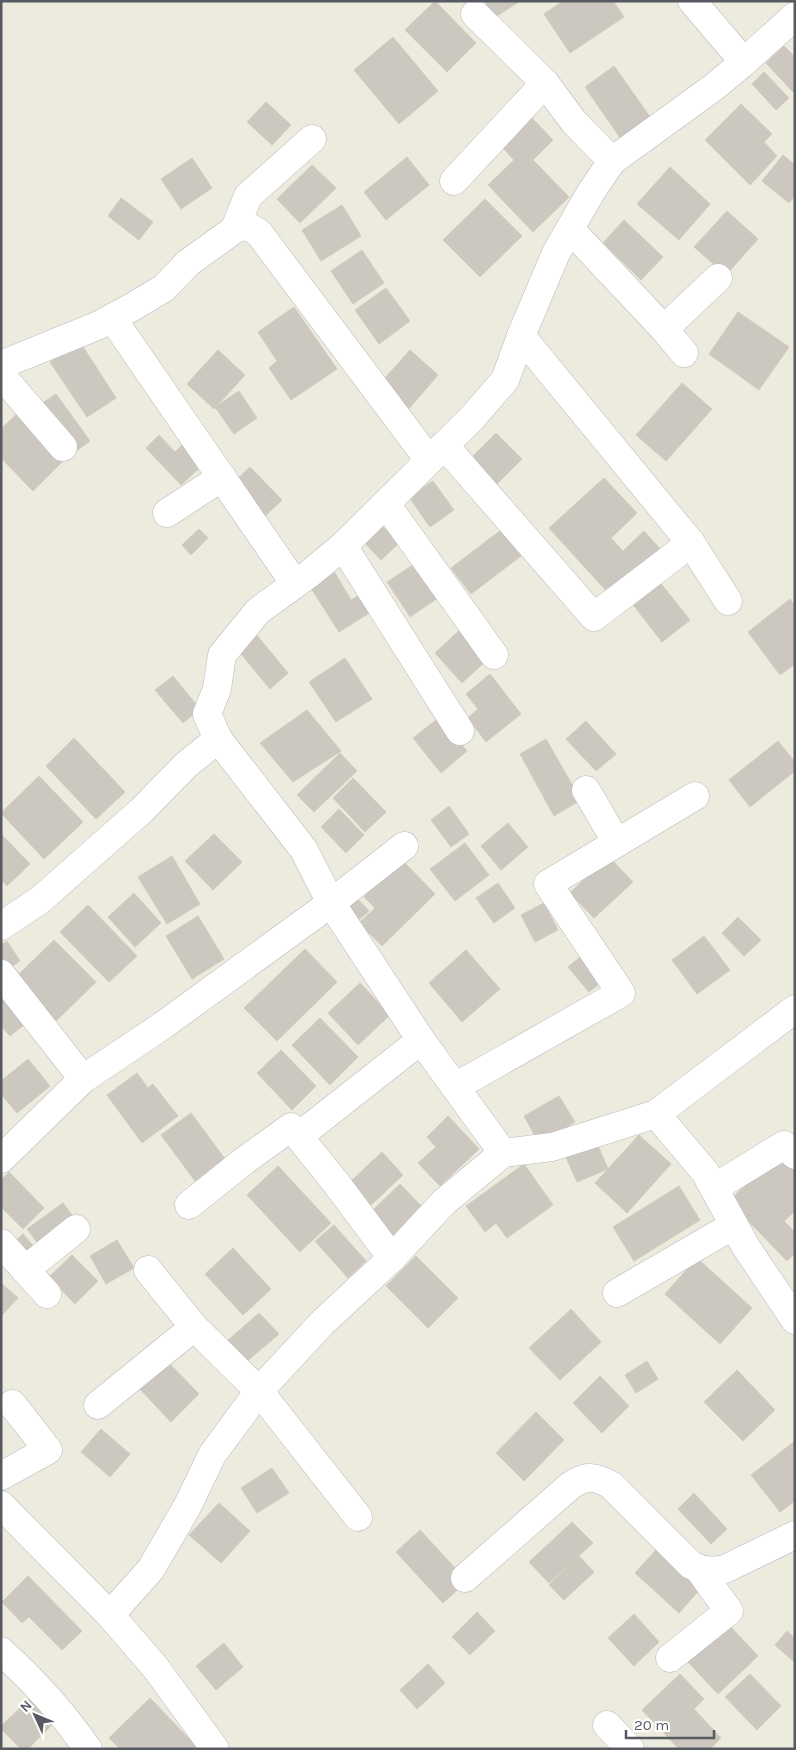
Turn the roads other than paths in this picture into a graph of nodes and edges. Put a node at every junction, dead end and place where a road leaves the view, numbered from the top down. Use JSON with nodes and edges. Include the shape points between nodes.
{"nodes":[{"id":1,"x":692,"y":1,"type":"edge"},
{"id":2,"x":475,"y":14,"type":"dead end"},
{"id":3,"x":795,"y":16,"type":"edge"},
{"id":4,"x":744,"y":62,"type":"junction"},
{"id":5,"x":545,"y":83,"type":"junction"},
{"id":6,"x":312,"y":139,"type":"dead end"},
{"id":7,"x":612,"y":162,"type":"junction"},
{"id":8,"x":454,"y":181,"type":"dead end"},
{"id":9,"x":235,"y":229,"type":"junction"},
{"id":10,"x":570,"y":229,"type":"junction"},
{"id":11,"x":718,"y":278,"type":"dead end"},
{"id":12,"x":112,"y":318,"type":"junction"},
{"id":13,"x":664,"y":329,"type":"junction"},
{"id":14,"x":521,"y":336,"type":"junction"},
{"id":15,"x":684,"y":353,"type":"dead end"},
{"id":16,"x":1,"y":365,"type":"edge"},
{"id":17,"x":1,"y":375,"type":"edge"},
{"id":18,"x":63,"y":447,"type":"dead end"},
{"id":19,"x":436,"y":452,"type":"junction"},
{"id":20,"x":222,"y":477,"type":"junction"},
{"id":21,"x":386,"y":504,"type":"junction"},
{"id":22,"x":167,"y":513,"type":"dead end"},
{"id":23,"x":691,"y":543,"type":"junction"},
{"id":24,"x":343,"y":546,"type":"junction"},
{"id":25,"x":295,"y":584,"type":"junction"},
{"id":26,"x":728,"y":601,"type":"dead end"},
{"id":27,"x":494,"y":655,"type":"dead end"},
{"id":28,"x":460,"y":731,"type":"dead end"},
{"id":29,"x":218,"y":739,"type":"junction"},
{"id":30,"x":586,"y":790,"type":"dead end"},
{"id":31,"x":695,"y":796,"type":"dead end"},
{"id":32,"x":616,"y":843,"type":"junction"},
{"id":33,"x":404,"y":846,"type":"dead end"},
{"id":34,"x":331,"y":903,"type":"junction"},
{"id":35,"x":1,"y":926,"type":"edge"},
{"id":36,"x":1,"y":974,"type":"edge"},
{"id":37,"x":795,"y":1009,"type":"edge"},
{"id":38,"x":421,"y":1040,"type":"junction"},
{"id":39,"x":83,"y":1079,"type":"junction"},
{"id":40,"x":455,"y":1087,"type":"junction"},
{"id":41,"x":656,"y":1114,"type":"junction"},
{"id":42,"x":299,"y":1136,"type":"junction"},
{"id":43,"x":503,"y":1153,"type":"junction"},
{"id":44,"x":795,"y":1156,"type":"edge"},
{"id":45,"x":1,"y":1160,"type":"edge"},
{"id":46,"x":714,"y":1188,"type":"junction"},
{"id":47,"x":188,"y":1205,"type":"dead end"},
{"id":48,"x":734,"y":1225,"type":"junction"},
{"id":49,"x":76,"y":1229,"type":"dead end"},
{"id":50,"x":1,"y":1243,"type":"edge"},
{"id":51,"x":392,"y":1258,"type":"junction"},
{"id":52,"x":25,"y":1270,"type":"junction"},
{"id":53,"x":148,"y":1270,"type":"dead end"},
{"id":54,"x":617,"y":1293,"type":"dead end"},
{"id":55,"x":47,"y":1294,"type":"dead end"},
{"id":56,"x":795,"y":1320,"type":"edge"},
{"id":57,"x":194,"y":1327,"type":"junction"},
{"id":58,"x":259,"y":1391,"type":"junction"},
{"id":59,"x":12,"y":1404,"type":"dead end"},
{"id":60,"x":98,"y":1405,"type":"dead end"},
{"id":61,"x":1,"y":1476,"type":"edge"},
{"id":62,"x":1,"y":1505,"type":"edge"},
{"id":63,"x":358,"y":1517,"type":"dead end"},
{"id":64,"x":795,"y":1534,"type":"edge"},
{"id":65,"x":698,"y":1568,"type":"junction"},
{"id":66,"x":465,"y":1578,"type":"dead end"},
{"id":67,"x":110,"y":1615,"type":"junction"},
{"id":68,"x":1,"y":1651,"type":"edge"},
{"id":69,"x":670,"y":1658,"type":"dead end"},
{"id":70,"x":607,"y":1725,"type":"dead end"},
{"id":71,"x":88,"y":1749,"type":"edge"},
{"id":72,"x":215,"y":1749,"type":"edge"},
{"id":73,"x":630,"y":1749,"type":"edge"}],
"edges":[{"from":1,"to":4,"type":"street"},
{"from":2,"to":5,"type":"street"},
{"from":3,"to":4,"type":"street"},
{"from":4,"to":7,"type":"street"},
{"from":5,"to":7,"type":"street","via":[[574,122]]},
{"from":5,"to":8,"type":"street"},
{"from":6,"to":9,"type":"street","via":[[248,196]]},
{"from":7,"to":10,"type":"street"},
{"from":9,"to":12,"type":"street","via":[[188,263],[164,288]]},
{"from":9,"to":19,"type":"street","via":[[246,225],[259,233]]},
{"from":10,"to":13,"type":"street"},
{"from":10,"to":14,"type":"street","via":[[556,253]]},
{"from":11,"to":13,"type":"street"},
{"from":12,"to":16,"type":"street"},
{"from":12,"to":20,"type":"street"},
{"from":13,"to":15,"type":"street"},
{"from":14,"to":19,"type":"street","via":[[505,380]]},
{"from":14,"to":23,"type":"street"},
{"from":17,"to":18,"type":"street"},
{"from":19,"to":21,"type":"street"},
{"from":19,"to":23,"type":"street","via":[[594,617]]},
{"from":20,"to":22,"type":"street"},
{"from":20,"to":25,"type":"street"},
{"from":21,"to":24,"type":"street"},
{"from":21,"to":27,"type":"street"},
{"from":23,"to":26,"type":"street"},
{"from":24,"to":25,"type":"street"},
{"from":24,"to":28,"type":"street"},
{"from":25,"to":29,"type":"street","via":[[258,611],[222,655],[216,689],[207,714]]},
{"from":29,"to":34,"type":"street","via":[[304,850]]},
{"from":29,"to":35,"type":"street","via":[[40,900]]},
{"from":30,"to":32,"type":"street"},
{"from":31,"to":32,"type":"street"},
{"from":32,"to":40,"type":"street","via":[[548,884],[621,992]]},
{"from":33,"to":34,"type":"street"},
{"from":34,"to":38,"type":"street"},
{"from":34,"to":39,"type":"street"},
{"from":36,"to":39,"type":"street"},
{"from":37,"to":41,"type":"street"},
{"from":38,"to":40,"type":"street"},
{"from":38,"to":42,"type":"street"},
{"from":39,"to":45,"type":"street"},
{"from":40,"to":43,"type":"street"},
{"from":41,"to":43,"type":"street","via":[[552,1147]]},
{"from":41,"to":46,"type":"street","via":[[705,1172]]},
{"from":42,"to":47,"type":"street","via":[[291,1127]]},
{"from":42,"to":51,"type":"street"},
{"from":43,"to":51,"type":"street","via":[[444,1202]]},
{"from":44,"to":46,"type":"street","via":[[784,1145]]},
{"from":46,"to":48,"type":"street"},
{"from":48,"to":54,"type":"street"},
{"from":48,"to":56,"type":"street"},
{"from":49,"to":52,"type":"street"},
{"from":50,"to":52,"type":"street"},
{"from":51,"to":58,"type":"street","via":[[322,1323]]},
{"from":52,"to":55,"type":"street"},
{"from":53,"to":57,"type":"street"},
{"from":57,"to":58,"type":"street"},
{"from":57,"to":60,"type":"street"},
{"from":58,"to":63,"type":"street"},
{"from":58,"to":67,"type":"street","via":[[212,1455],[151,1569]]},
{"from":59,"to":61,"type":"street","via":[[48,1450]]},
{"from":62,"to":67,"type":"street"},
{"from":64,"to":65,"type":"street","via":[[725,1569]]},
{"from":65,"to":66,"type":"street","via":[[611,1485],[591,1476],[571,1485]]},
{"from":65,"to":69,"type":"street","via":[[729,1611]]},
{"from":67,"to":72,"type":"street","via":[[155,1667]]},
{"from":68,"to":71,"type":"street","via":[[63,1717]]},
{"from":70,"to":73,"type":"street"}]}
